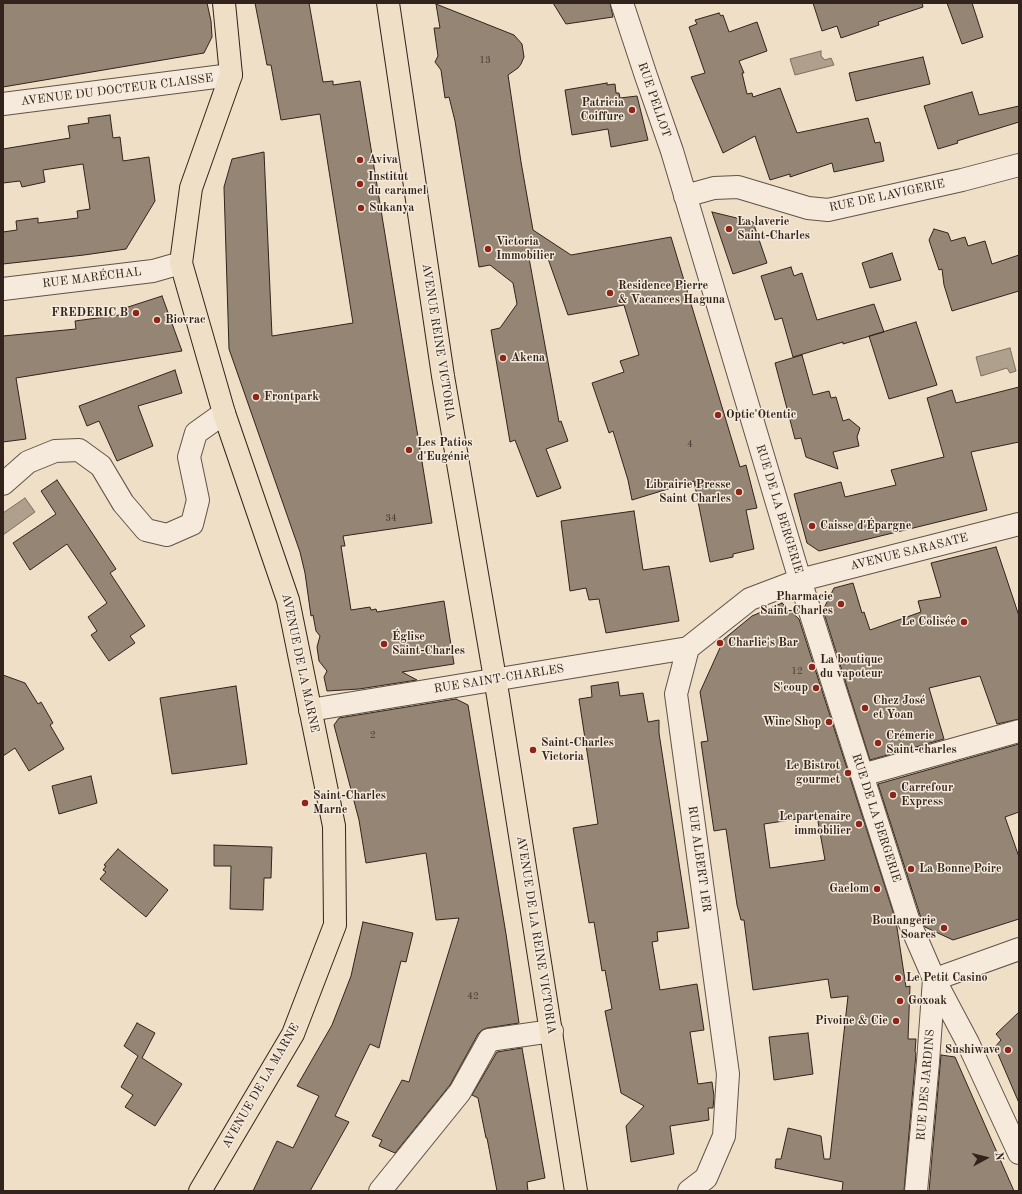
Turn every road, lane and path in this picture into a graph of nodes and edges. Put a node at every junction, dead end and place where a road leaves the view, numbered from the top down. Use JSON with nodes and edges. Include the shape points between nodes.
{"nodes":[{"id":1,"x":224,"y":3,"type":"edge"},
{"id":2,"x":388,"y":3,"type":"edge"},
{"id":3,"x":622,"y":3,"type":"edge"},
{"id":4,"x":231,"y":75,"type":"junction"},
{"id":5,"x":3,"y":104,"type":"edge"},
{"id":6,"x":1019,"y":165,"type":"edge"},
{"id":7,"x":685,"y":196,"type":"junction"},
{"id":8,"x":181,"y":263,"type":"junction"},
{"id":9,"x":3,"y":289,"type":"edge"},
{"id":10,"x":224,"y":413,"type":"junction"},
{"id":11,"x":3,"y":484,"type":"edge"},
{"id":12,"x":1019,"y":524,"type":"edge"},
{"id":13,"x":800,"y":580,"type":"junction"},
{"id":14,"x":688,"y":648,"type":"junction"},
{"id":15,"x":495,"y":679,"type":"junction"},
{"id":16,"x":310,"y":710,"type":"junction"},
{"id":17,"x":1019,"y":730,"type":"edge"},
{"id":18,"x":862,"y":775,"type":"junction"},
{"id":19,"x":1019,"y":949,"type":"edge"},
{"id":20,"x":934,"y":978,"type":"junction"},
{"id":21,"x":552,"y":1031,"type":"junction"},
{"id":22,"x":1019,"y":1153,"type":"edge"},
{"id":23,"x":200,"y":1191,"type":"edge"},
{"id":24,"x":380,"y":1191,"type":"edge"},
{"id":25,"x":576,"y":1191,"type":"edge"},
{"id":26,"x":689,"y":1191,"type":"edge"},
{"id":27,"x":916,"y":1191,"type":"edge"}],
"edges":[{"from":1,"to":4,"type":"main road","name":"AVENUE DE LA MARNE"},
{"from":2,"to":15,"type":"main road","name":"AVENUE REINE VICTORIA","via":[[443,376]]},
{"from":3,"to":7,"type":"street","name":"RUE PELLOT"},
{"from":4,"to":5,"type":"street","name":"AVENUE DU DOCTEUR CLAISSE"},
{"from":4,"to":8,"type":"main road","name":"AVENUE DE LA MARNE","via":[[190,188]]},
{"from":6,"to":7,"type":"street","name":"RUE DE LAVIGERIE","via":[[828,210],[808,208],[738,187],[714,188]]},
{"from":7,"to":13,"type":"street","name":"RUE DE LA BERGERIE"},
{"from":8,"to":9,"type":"street","name":"RUE MARÉCHAL","via":[[153,271]]},
{"from":8,"to":10,"type":"main road","name":"AVENUE DE LA MARNE"},
{"from":10,"to":11,"type":"street","via":[[196,433],[189,457],[198,500],[192,524],[168,535],[146,530],[123,503],[101,466],[79,450],[55,451],[28,462]]},
{"from":10,"to":16,"type":"main road","name":"AVENUE DE LA MARNE","via":[[288,600]]},
{"from":12,"to":13,"type":"street","name":"AVENUE SARASATE"},
{"from":13,"to":14,"type":"street","via":[[750,599]]},
{"from":13,"to":18,"type":"street","name":"RUE DE LA BERGERIE"},
{"from":14,"to":15,"type":"street","name":"RUE SAINT-CHARLES"},
{"from":14,"to":26,"type":"street","name":"RUE ALBERT 1ER","via":[[676,694],[728,1074],[724,1136],[706,1178]]},
{"from":15,"to":16,"type":"street","name":"RUE SAINT-CHARLES"},
{"from":15,"to":21,"type":"main road","name":"AVENUE DE LA REINE VICTORIA"},
{"from":16,"to":23,"type":"main road","name":"AVENUE DE LA MARNE","via":[[334,826],[335,925],[293,1034]]},
{"from":17,"to":18,"type":"street"},
{"from":18,"to":20,"type":"street","name":"RUE DE LA BERGERIE","via":[[908,919]]},
{"from":19,"to":20,"type":"street"},
{"from":20,"to":22,"type":"street","name":"RUE DE LA BERGERIE","via":[[968,1043]]},
{"from":20,"to":27,"type":"street","name":"RUE DES JARDINS"},
{"from":21,"to":24,"type":"street","via":[[489,1040],[460,1092]]},
{"from":21,"to":25,"type":"main road","name":"AVENUE DE LA REINE VICTORIA"}]}
